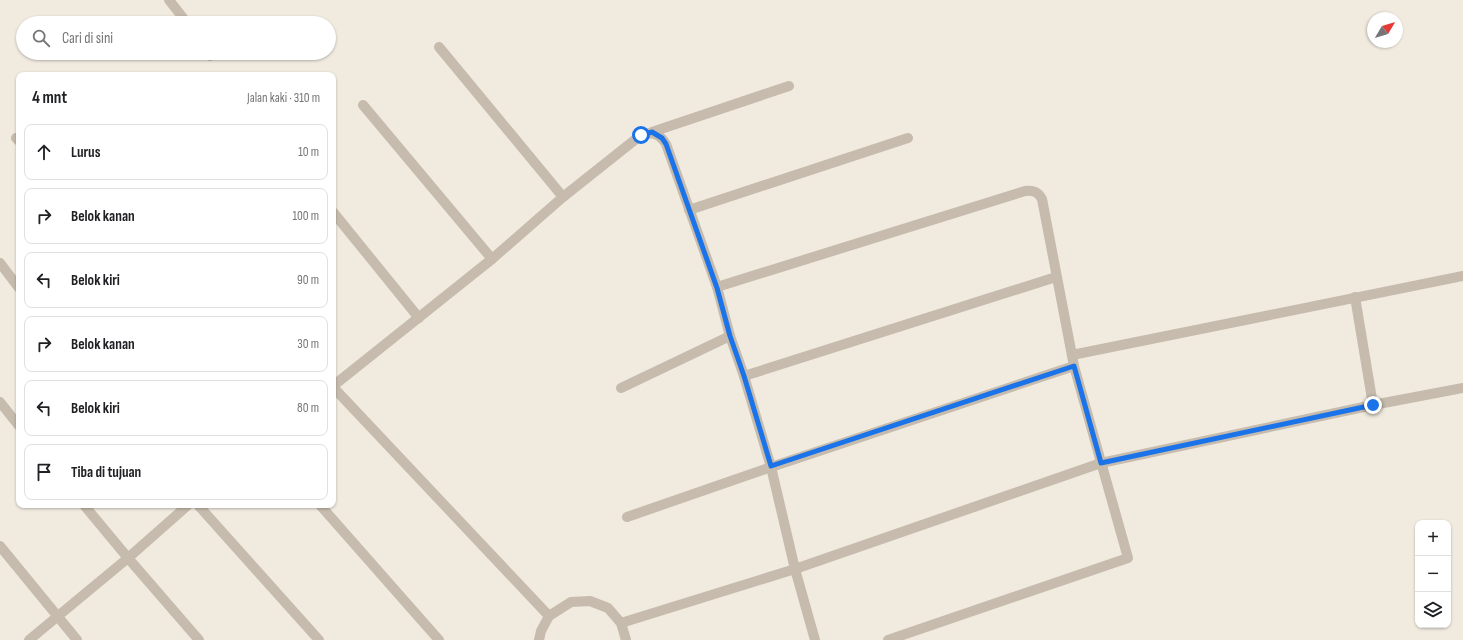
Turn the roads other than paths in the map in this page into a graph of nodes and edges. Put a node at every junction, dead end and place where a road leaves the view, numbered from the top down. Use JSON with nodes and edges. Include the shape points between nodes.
{"nodes":[{"id":1,"x":169,"y":0,"type":"edge"},
{"id":2,"x":182,"y":16,"type":"edge"},
{"id":3,"x":439,"y":47,"type":"dead end"},
{"id":4,"x":789,"y":86,"type":"dead end"},
{"id":5,"x":363,"y":105,"type":"dead end"},
{"id":6,"x":652,"y":132,"type":"junction"},
{"id":7,"x":908,"y":138,"type":"dead end"},
{"id":8,"x":563,"y":197,"type":"junction"},
{"id":9,"x":689,"y":210,"type":"junction"},
{"id":10,"x":336,"y":216,"type":"edge"},
{"id":11,"x":492,"y":259,"type":"junction"},
{"id":12,"x":0,"y":262,"type":"edge"},
{"id":13,"x":1463,"y":276,"type":"edge"},
{"id":14,"x":1056,"y":277,"type":"junction"},
{"id":15,"x":16,"y":284,"type":"edge"},
{"id":16,"x":717,"y":288,"type":"junction"},
{"id":17,"x":1355,"y":298,"type":"junction"},
{"id":18,"x":419,"y":318,"type":"junction"},
{"id":19,"x":730,"y":336,"type":"junction"},
{"id":20,"x":1072,"y":355,"type":"junction"},
{"id":21,"x":1074,"y":366,"type":"junction"},
{"id":22,"x":744,"y":376,"type":"junction"},
{"id":23,"x":336,"y":385,"type":"edge"},
{"id":24,"x":621,"y":388,"type":"dead end"},
{"id":25,"x":1463,"y":388,"type":"edge"},
{"id":26,"x":336,"y":390,"type":"edge"},
{"id":27,"x":0,"y":402,"type":"edge"},
{"id":28,"x":1373,"y":405,"type":"junction"},
{"id":29,"x":16,"y":422,"type":"edge"},
{"id":30,"x":1101,"y":463,"type":"junction"},
{"id":31,"x":771,"y":466,"type":"junction"},
{"id":32,"x":86,"y":508,"type":"edge"},
{"id":33,"x":185,"y":508,"type":"edge"},
{"id":34,"x":201,"y":508,"type":"edge"},
{"id":35,"x":323,"y":508,"type":"edge"},
{"id":36,"x":627,"y":518,"type":"dead end"},
{"id":37,"x":0,"y":546,"type":"edge"},
{"id":38,"x":128,"y":558,"type":"junction"},
{"id":39,"x":795,"y":569,"type":"junction"},
{"id":40,"x":549,"y":616,"type":"junction"},
{"id":41,"x":57,"y":617,"type":"junction"},
{"id":42,"x":621,"y":623,"type":"junction"},
{"id":43,"x":29,"y":640,"type":"edge"},
{"id":44,"x":77,"y":640,"type":"edge"},
{"id":45,"x":199,"y":640,"type":"edge"},
{"id":46,"x":319,"y":640,"type":"edge"},
{"id":47,"x":439,"y":640,"type":"edge"},
{"id":48,"x":539,"y":640,"type":"edge"},
{"id":49,"x":626,"y":640,"type":"edge"},
{"id":50,"x":815,"y":640,"type":"edge"},
{"id":51,"x":888,"y":640,"type":"edge"}],
"edges":[{"from":1,"to":2,"type":"street"},
{"from":3,"to":8,"type":"street"},
{"from":4,"to":6,"type":"street"},
{"from":5,"to":11,"type":"street"},
{"from":6,"to":8,"type":"street","via":[[641,135]]},
{"from":6,"to":9,"type":"street","via":[[666,144]]},
{"from":7,"to":9,"type":"street"},
{"from":8,"to":11,"type":"street"},
{"from":9,"to":16,"type":"street"},
{"from":10,"to":18,"type":"street"},
{"from":11,"to":18,"type":"street"},
{"from":12,"to":15,"type":"street"},
{"from":13,"to":17,"type":"street"},
{"from":14,"to":16,"type":"street","via":[[1042,199],[1031,190]]},
{"from":14,"to":20,"type":"street"},
{"from":14,"to":22,"type":"street"},
{"from":16,"to":19,"type":"street"},
{"from":17,"to":20,"type":"street"},
{"from":17,"to":28,"type":"street"},
{"from":18,"to":23,"type":"street"},
{"from":19,"to":22,"type":"street"},
{"from":19,"to":24,"type":"street"},
{"from":20,"to":21,"type":"street"},
{"from":21,"to":30,"type":"street"},
{"from":21,"to":31,"type":"street"},
{"from":22,"to":31,"type":"street"},
{"from":25,"to":28,"type":"street"},
{"from":26,"to":40,"type":"street"},
{"from":27,"to":29,"type":"street"},
{"from":28,"to":30,"type":"street"},
{"from":30,"to":39,"type":"street"},
{"from":30,"to":51,"type":"street","via":[[1128,558]]},
{"from":31,"to":36,"type":"street"},
{"from":31,"to":39,"type":"street"},
{"from":32,"to":38,"type":"street"},
{"from":33,"to":38,"type":"street"},
{"from":34,"to":46,"type":"street"},
{"from":35,"to":47,"type":"street"},
{"from":37,"to":41,"type":"street"},
{"from":38,"to":41,"type":"street"},
{"from":38,"to":45,"type":"street"},
{"from":39,"to":42,"type":"street"},
{"from":39,"to":50,"type":"street"},
{"from":40,"to":42,"type":"street","via":[[571,602],[590,601],[608,608]]},
{"from":40,"to":48,"type":"street"},
{"from":41,"to":43,"type":"street"},
{"from":41,"to":44,"type":"street"},
{"from":42,"to":49,"type":"street"}]}
